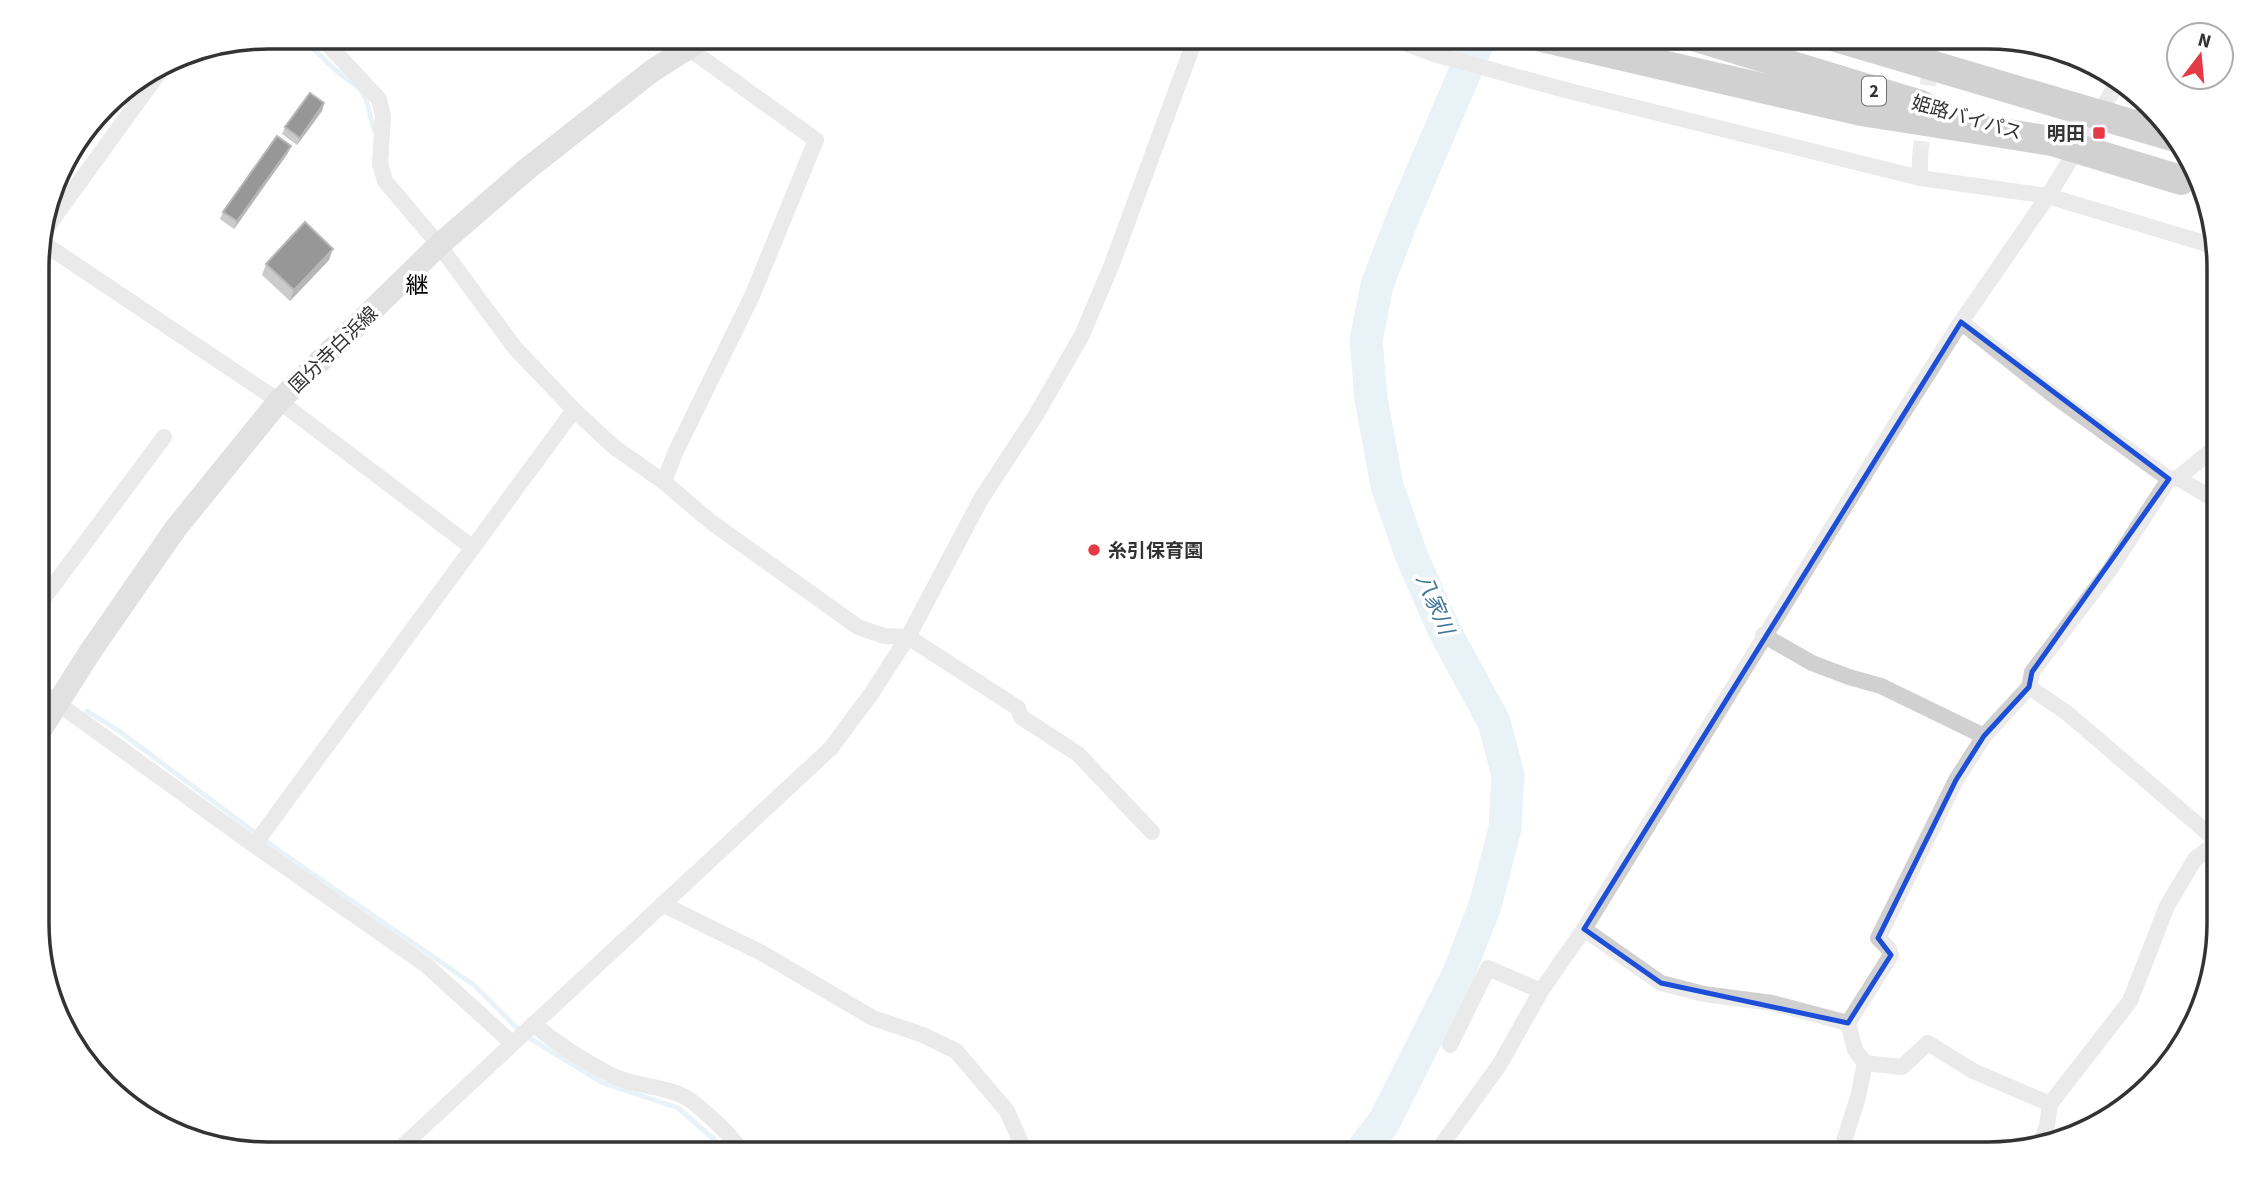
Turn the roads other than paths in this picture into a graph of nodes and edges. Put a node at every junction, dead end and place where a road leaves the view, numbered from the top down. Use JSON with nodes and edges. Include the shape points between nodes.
{"nodes":[{"id":1,"x":332,"y":49,"type":"edge"},
{"id":2,"x":686,"y":49,"type":"edge"},
{"id":3,"x":706,"y":49,"type":"edge"},
{"id":4,"x":1192,"y":49,"type":"edge"},
{"id":5,"x":1420,"y":49,"type":"edge"},
{"id":6,"x":1592,"y":49,"type":"edge"},
{"id":7,"x":1736,"y":49,"type":"edge"},
{"id":8,"x":1877,"y":49,"type":"edge"},
{"id":9,"x":1934,"y":49,"type":"edge"},
{"id":10,"x":1980,"y":79,"type":"junction"},
{"id":11,"x":152,"y":82,"type":"edge"},
{"id":12,"x":2114,"y":89,"type":"edge"},
{"id":13,"x":2160,"y":132,"type":"edge"},
{"id":14,"x":2052,"y":141,"type":"junction"},
{"id":15,"x":1920,"y":157,"type":"tunnel mouth"},
{"id":16,"x":1920,"y":178,"type":"junction"},
{"id":17,"x":2189,"y":182,"type":"edge"},
{"id":18,"x":2048,"y":196,"type":"junction"},
{"id":19,"x":55,"y":216,"type":"edge"},
{"id":20,"x":2205,"y":243,"type":"edge"},
{"id":21,"x":439,"y":245,"type":"junction"},
{"id":22,"x":50,"y":248,"type":"edge"},
{"id":23,"x":1961,"y":322,"type":"junction"},
{"id":24,"x":279,"y":401,"type":"junction"},
{"id":25,"x":574,"y":410,"type":"junction"},
{"id":26,"x":164,"y":437,"type":"dead end"},
{"id":27,"x":2207,"y":454,"type":"edge"},
{"id":28,"x":2173,"y":478,"type":"junction"},
{"id":29,"x":664,"y":482,"type":"junction"},
{"id":30,"x":2207,"y":496,"type":"edge"},
{"id":31,"x":473,"y":548,"type":"junction"},
{"id":32,"x":49,"y":591,"type":"edge"},
{"id":33,"x":1763,"y":635,"type":"junction"},
{"id":34,"x":908,"y":638,"type":"junction"},
{"id":35,"x":2029,"y":687,"type":"junction"},
{"id":36,"x":49,"y":698,"type":"edge"},
{"id":37,"x":57,"y":704,"type":"junction"},
{"id":38,"x":49,"y":717,"type":"edge"},
{"id":39,"x":1984,"y":736,"type":"junction"},
{"id":40,"x":1152,"y":832,"type":"dead end"},
{"id":41,"x":2207,"y":832,"type":"edge"},
{"id":42,"x":254,"y":845,"type":"junction"},
{"id":43,"x":2207,"y":850,"type":"edge"},
{"id":44,"x":663,"y":904,"type":"junction"},
{"id":45,"x":1584,"y":929,"type":"junction"},
{"id":46,"x":1541,"y":991,"type":"junction"},
{"id":47,"x":1848,"y":1023,"type":"junction"},
{"id":48,"x":533,"y":1024,"type":"junction"},
{"id":49,"x":512,"y":1043,"type":"junction"},
{"id":50,"x":1450,"y":1045,"type":"dead end"},
{"id":51,"x":1865,"y":1063,"type":"junction"},
{"id":52,"x":2050,"y":1104,"type":"junction"},
{"id":53,"x":2044,"y":1134,"type":"edge"},
{"id":54,"x":407,"y":1142,"type":"edge"},
{"id":55,"x":735,"y":1142,"type":"edge"},
{"id":56,"x":1021,"y":1142,"type":"edge"},
{"id":57,"x":1444,"y":1142,"type":"edge"},
{"id":58,"x":1844,"y":1142,"type":"edge"}],
"edges":[{"from":1,"to":21,"type":"street","via":[[379,99],[383,116],[380,163],[385,181]]},
{"from":2,"to":21,"type":"main road","name":"国分寺白浜線","via":[[537,161]]},
{"from":3,"to":29,"type":"street","via":[[816,140],[752,296]]},
{"from":4,"to":34,"type":"street","via":[[1082,335],[981,499]]},
{"from":5,"to":16,"type":"street","via":[[1501,74]]},
{"from":6,"to":14,"type":"highway","via":[[1861,111]]},
{"from":7,"to":14,"type":"highway","name":"姫路バイパス","number":"2"},
{"from":8,"to":10,"type":"highway","name":"姫路バイパス","number":"2"},
{"from":9,"to":10,"type":"highway"},
{"from":10,"to":13,"type":"highway","name":"姫路バイパス","number":"2","bridge":true},
{"from":11,"to":19,"type":"street"},
{"from":12,"to":18,"type":"street"},
{"from":14,"to":17,"type":"highway","name":"姫路バイパス","number":"2","bridge":true},
{"from":15,"to":16,"type":"street"},
{"from":16,"to":18,"type":"street"},
{"from":18,"to":20,"type":"street"},
{"from":18,"to":23,"type":"street"},
{"from":21,"to":24,"type":"main road","name":"国分寺白浜線"},
{"from":21,"to":25,"type":"street","via":[[515,348]]},
{"from":22,"to":24,"type":"street"},
{"from":23,"to":28,"type":"street","via":[[2053,395]]},
{"from":23,"to":33,"type":"street"},
{"from":24,"to":31,"type":"street"},
{"from":24,"to":37,"type":"main road","name":"国分寺白浜線","via":[[176,528]]},
{"from":25,"to":29,"type":"street","via":[[614,447]]},
{"from":25,"to":31,"type":"street"},
{"from":26,"to":32,"type":"street"},
{"from":27,"to":28,"type":"street"},
{"from":28,"to":30,"type":"street"},
{"from":28,"to":35,"type":"street","via":[[2032,672]]},
{"from":29,"to":34,"type":"street","via":[[710,522],[858,626],[884,636]]},
{"from":31,"to":42,"type":"street"},
{"from":33,"to":39,"type":"street","via":[[1812,663],[1881,686]]},
{"from":33,"to":45,"type":"street"},
{"from":34,"to":40,"type":"street","via":[[1078,754]]},
{"from":34,"to":44,"type":"street","via":[[831,748]]},
{"from":35,"to":39,"type":"street"},
{"from":35,"to":41,"type":"street","via":[[2067,713]]},
{"from":36,"to":37,"type":"street"},
{"from":37,"to":38,"type":"main road","name":"国分寺白浜線"},
{"from":37,"to":42,"type":"street"},
{"from":39,"to":47,"type":"street","via":[[1956,780],[1878,938],[1891,955]]},
{"from":42,"to":49,"type":"street","via":[[426,964]]},
{"from":43,"to":52,"type":"street","via":[[2195,859],[2167,906],[2130,1001]]},
{"from":44,"to":48,"type":"street"},
{"from":44,"to":56,"type":"street","via":[[760,952],[873,1018],[956,1051],[1007,1111]]},
{"from":45,"to":46,"type":"street"},
{"from":45,"to":47,"type":"street","via":[[1661,983],[1772,1003]]},
{"from":46,"to":50,"type":"street","via":[[1488,968]]},
{"from":46,"to":57,"type":"street","via":[[1500,1064]]},
{"from":47,"to":51,"type":"street","via":[[1855,1050]]},
{"from":48,"to":49,"type":"street"},
{"from":48,"to":55,"type":"street","via":[[611,1076],[683,1096]]},
{"from":49,"to":54,"type":"street"},
{"from":51,"to":52,"type":"street","via":[[1902,1067],[1928,1043],[1973,1071]]},
{"from":51,"to":58,"type":"street"},
{"from":52,"to":53,"type":"street"}]}
